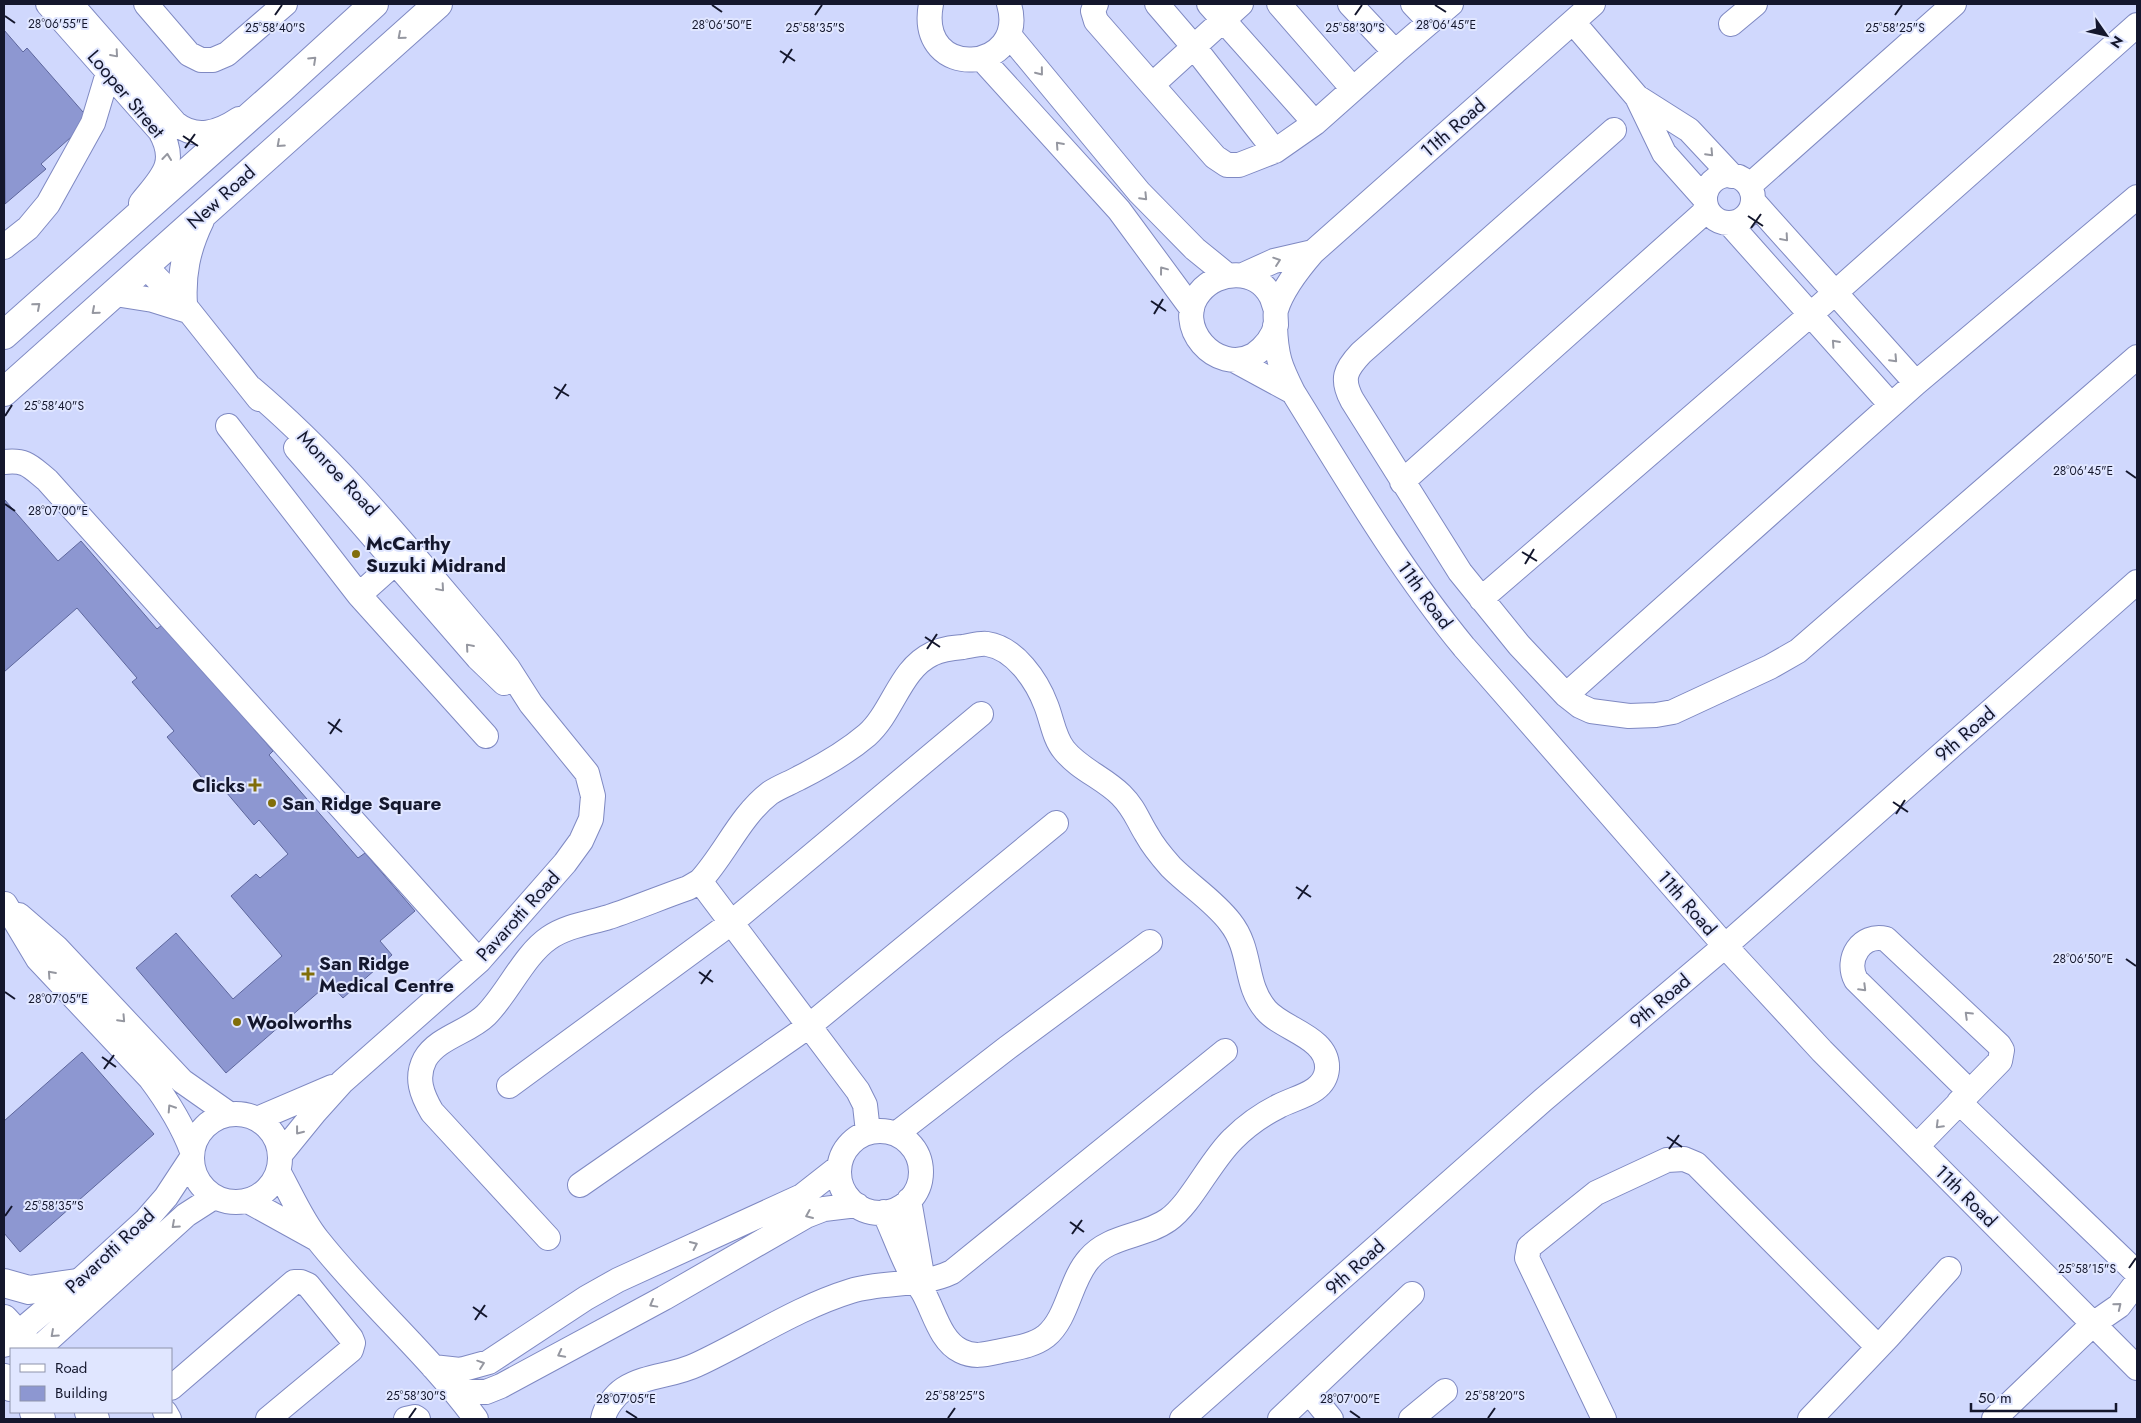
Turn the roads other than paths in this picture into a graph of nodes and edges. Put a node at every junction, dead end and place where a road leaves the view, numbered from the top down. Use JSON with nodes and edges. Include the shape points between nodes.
{"nodes":[{"id":1,"x":48,"y":4,"type":"edge"},
{"id":2,"x":71,"y":4,"type":"edge"},
{"id":3,"x":284,"y":4,"type":"edge"},
{"id":4,"x":374,"y":4,"type":"edge"},
{"id":5,"x":438,"y":4,"type":"edge"},
{"id":6,"x":1096,"y":4,"type":"edge"},
{"id":7,"x":1157,"y":4,"type":"edge"},
{"id":8,"x":1241,"y":4,"type":"edge"},
{"id":9,"x":1279,"y":4,"type":"edge"},
{"id":10,"x":1350,"y":4,"type":"edge"},
{"id":11,"x":1413,"y":4,"type":"edge"},
{"id":12,"x":1451,"y":4,"type":"edge"},
{"id":13,"x":1593,"y":4,"type":"edge"},
{"id":14,"x":1755,"y":4,"type":"edge"},
{"id":15,"x":1954,"y":4,"type":"edge"},
{"id":16,"x":152,"y":6,"type":"edge"},
{"id":17,"x":926,"y":9,"type":"edge"},
{"id":18,"x":1217,"y":12,"type":"edge"},
{"id":19,"x":1013,"y":15,"type":"edge"},
{"id":20,"x":1430,"y":22,"type":"junction"},
{"id":21,"x":1573,"y":22,"type":"junction"},
{"id":22,"x":1731,"y":24,"type":"dead end"},
{"id":23,"x":2137,"y":25,"type":"edge"},
{"id":24,"x":1194,"y":47,"type":"junction"},
{"id":25,"x":1395,"y":52,"type":"junction"},
{"id":26,"x":982,"y":59,"type":"junction"},
{"id":27,"x":108,"y":73,"type":"junction"},
{"id":28,"x":1152,"y":85,"type":"junction"},
{"id":29,"x":282,"y":88,"type":"junction"},
{"id":30,"x":1354,"y":89,"type":"junction"},
{"id":31,"x":1637,"y":97,"type":"junction"},
{"id":32,"x":148,"y":118,"type":"junction"},
{"id":33,"x":93,"y":123,"type":"junction"},
{"id":34,"x":1315,"y":123,"type":"junction"},
{"id":35,"x":1614,"y":130,"type":"dead end"},
{"id":36,"x":1275,"y":150,"type":"junction"},
{"id":37,"x":1744,"y":188,"type":"junction"},
{"id":38,"x":2137,"y":197,"type":"edge"},
{"id":39,"x":1706,"y":204,"type":"junction"},
{"id":40,"x":204,"y":212,"type":"junction"},
{"id":41,"x":1729,"y":224,"type":"junction"},
{"id":42,"x":112,"y":240,"type":"junction"},
{"id":43,"x":4,"y":247,"type":"edge"},
{"id":44,"x":1313,"y":252,"type":"junction"},
{"id":45,"x":145,"y":266,"type":"junction"},
{"id":46,"x":1235,"y":275,"type":"junction"},
{"id":47,"x":70,"y":277,"type":"junction"},
{"id":48,"x":1834,"y":293,"type":"junction"},
{"id":49,"x":115,"y":294,"type":"junction"},
{"id":50,"x":186,"y":308,"type":"junction"},
{"id":51,"x":1192,"y":309,"type":"junction"},
{"id":52,"x":1810,"y":315,"type":"junction"},
{"id":53,"x":1276,"y":318,"type":"junction"},
{"id":54,"x":4,"y":335,"type":"edge"},
{"id":55,"x":2137,"y":357,"type":"edge"},
{"id":56,"x":1234,"y":360,"type":"junction"},
{"id":57,"x":1916,"y":383,"type":"junction"},
{"id":58,"x":4,"y":392,"type":"edge"},
{"id":59,"x":1293,"y":392,"type":"junction"},
{"id":60,"x":1891,"y":405,"type":"junction"},
{"id":61,"x":228,"y":426,"type":"dead end"},
{"id":62,"x":4,"y":462,"type":"edge"},
{"id":63,"x":1402,"y":482,"type":"junction"},
{"id":64,"x":402,"y":556,"type":"junction"},
{"id":65,"x":2134,"y":591,"type":"edge"},
{"id":66,"x":359,"y":595,"type":"junction"},
{"id":67,"x":1481,"y":599,"type":"junction"},
{"id":68,"x":1566,"y":695,"type":"junction"},
{"id":69,"x":982,"y":714,"type":"dead end"},
{"id":70,"x":486,"y":736,"type":"dead end"},
{"id":71,"x":591,"y":819,"type":"joint"},
{"id":72,"x":1056,"y":823,"type":"dead end"},
{"id":73,"x":700,"y":881,"type":"junction"},
{"id":74,"x":4,"y":904,"type":"edge"},
{"id":75,"x":731,"y":923,"type":"junction"},
{"id":76,"x":1150,"y":942,"type":"dead end"},
{"id":77,"x":1725,"y":946,"type":"junction"},
{"id":78,"x":478,"y":961,"type":"junction"},
{"id":79,"x":808,"y":1026,"type":"junction"},
{"id":80,"x":1225,"y":1051,"type":"dead end"},
{"id":81,"x":342,"y":1082,"type":"junction"},
{"id":82,"x":510,"y":1086,"type":"dead end"},
{"id":83,"x":1964,"y":1097,"type":"junction"},
{"id":84,"x":229,"y":1114,"type":"junction"},
{"id":85,"x":257,"y":1119,"type":"junction"},
{"id":86,"x":868,"y":1132,"type":"junction"},
{"id":87,"x":896,"y":1134,"type":"junction"},
{"id":88,"x":1917,"y":1146,"type":"junction"},
{"id":89,"x":192,"y":1155,"type":"junction"},
{"id":90,"x":279,"y":1163,"type":"junction"},
{"id":91,"x":839,"y":1167,"type":"junction"},
{"id":92,"x":580,"y":1185,"type":"dead end"},
{"id":93,"x":214,"y":1197,"type":"junction"},
{"id":94,"x":248,"y":1200,"type":"junction"},
{"id":95,"x":909,"y":1200,"type":"junction"},
{"id":96,"x":857,"y":1205,"type":"junction"},
{"id":97,"x":884,"y":1212,"type":"junction"},
{"id":98,"x":316,"y":1238,"type":"junction"},
{"id":99,"x":548,"y":1238,"type":"dead end"},
{"id":100,"x":668,"y":1257,"type":"junction"},
{"id":101,"x":1949,"y":1269,"type":"dead end"},
{"id":102,"x":2137,"y":1273,"type":"edge"},
{"id":103,"x":2137,"y":1282,"type":"edge"},
{"id":104,"x":77,"y":1283,"type":"junction"},
{"id":105,"x":920,"y":1283,"type":"junction"},
{"id":106,"x":4,"y":1284,"type":"edge"},
{"id":107,"x":683,"y":1286,"type":"junction"},
{"id":108,"x":1412,"y":1294,"type":"dead end"},
{"id":109,"x":586,"y":1298,"type":"junction"},
{"id":110,"x":2093,"y":1324,"type":"junction"},
{"id":111,"x":604,"y":1331,"type":"junction"},
{"id":112,"x":19,"y":1339,"type":"edge"},
{"id":113,"x":516,"y":1345,"type":"junction"},
{"id":114,"x":1878,"y":1347,"type":"junction"},
{"id":115,"x":433,"y":1367,"type":"junction"},
{"id":116,"x":2137,"y":1368,"type":"edge"},
{"id":117,"x":531,"y":1369,"type":"junction"},
{"id":118,"x":172,"y":1387,"type":"edge"},
{"id":119,"x":454,"y":1390,"type":"junction"},
{"id":120,"x":1445,"y":1391,"type":"dead end"},
{"id":121,"x":1309,"y":1392,"type":"junction"},
{"id":122,"x":268,"y":1419,"type":"edge"},
{"id":123,"x":406,"y":1419,"type":"edge"},
{"id":124,"x":418,"y":1419,"type":"edge"},
{"id":125,"x":476,"y":1419,"type":"edge"},
{"id":126,"x":603,"y":1419,"type":"edge"},
{"id":127,"x":1182,"y":1419,"type":"edge"},
{"id":128,"x":1280,"y":1419,"type":"edge"},
{"id":129,"x":1331,"y":1419,"type":"edge"},
{"id":130,"x":1411,"y":1419,"type":"edge"},
{"id":131,"x":1604,"y":1419,"type":"edge"},
{"id":132,"x":1810,"y":1419,"type":"edge"},
{"id":133,"x":1994,"y":1419,"type":"edge"}],
"edges":[{"from":1,"to":27,"type":"street","name":"Looper Street"},
{"from":2,"to":29,"type":"street","name":"Looper Street","one_way":true,"via":[[183,130],[203,134],[215,132]]},
{"from":3,"to":16,"type":"street","via":[[227,54],[213,60],[201,60],[189,54]]},
{"from":29,"to":4,"type":"main road","one_way":true},
{"from":5,"to":40,"type":"main road","name":"New Road","one_way":true},
{"from":6,"to":28,"type":"street","via":[[1093,11],[1096,21]]},
{"from":7,"to":24,"type":"street"},
{"from":8,"to":18,"type":"street"},
{"from":9,"to":30,"type":"street"},
{"from":10,"to":25,"type":"street"},
{"from":11,"to":20,"type":"street"},
{"from":12,"to":20,"type":"street"},
{"from":13,"to":21,"type":"street","name":"11th Road"},
{"from":14,"to":22,"type":"street"},
{"from":15,"to":37,"type":"street"},
{"from":17,"to":26,"type":"street","via":[[933,39],[946,53],[963,60]]},
{"from":18,"to":24,"type":"street"},
{"from":18,"to":34,"type":"street"},
{"from":19,"to":26,"type":"street","via":[[998,50]]},
{"from":19,"to":46,"type":"street","one_way":true,"via":[[1139,192],[1200,254]]},
{"from":20,"to":25,"type":"street"},
{"from":21,"to":31,"type":"street"},
{"from":21,"to":44,"type":"street","name":"11th Road"},
{"from":23,"to":48,"type":"street"},
{"from":24,"to":28,"type":"street"},
{"from":24,"to":36,"type":"street"},
{"from":25,"to":30,"type":"street"},
{"from":51,"to":26,"type":"street","one_way":true,"via":[[1119,210]]},
{"from":27,"to":32,"type":"street","name":"Looper Street"},
{"from":27,"to":33,"type":"street"},
{"from":28,"to":36,"type":"street","via":[[1215,157],[1227,165],[1239,164]]},
{"from":29,"to":42,"type":"main road"},
{"from":30,"to":34,"type":"street"},
{"from":31,"to":37,"type":"street","one_way":true,"via":[[1688,130]]},
{"from":31,"to":39,"type":"street","via":[[1664,153]]},
{"from":32,"to":33,"type":"street","via":[[134,111],[118,109]]},
{"from":42,"to":32,"type":"street","name":"Looper Street","one_way":true,"via":[[163,174],[168,162],[167,143]]},
{"from":33,"to":43,"type":"street","via":[[48,204],[28,228]]},
{"from":34,"to":36,"type":"street"},
{"from":35,"to":63,"type":"street","via":[[1351,363],[1345,376],[1346,388]]},
{"from":37,"to":39,"type":"street","via":[[1719,178],[1706,192]]},
{"from":37,"to":41,"type":"street","via":[[1751,208],[1743,219]]},
{"from":37,"to":48,"type":"street","one_way":true},
{"from":38,"to":57,"type":"street"},
{"from":39,"to":41,"type":"street","via":[[1716,220]]},
{"from":39,"to":63,"type":"street"},
{"from":40,"to":45,"type":"main road","name":"New Road"},
{"from":40,"to":50,"type":"main road","via":[[184,260],[182,282]]},
{"from":41,"to":52,"type":"street"},
{"from":42,"to":47,"type":"main road"},
{"from":46,"to":44,"type":"street","name":"11th Road","one_way":true},
{"from":44,"to":53,"type":"street","name":"11th Road","via":[[1301,265]]},
{"from":45,"to":47,"type":"main road","via":[[107,266]]},
{"from":45,"to":49,"type":"main road","name":"New Road"},
{"from":45,"to":50,"type":"street","name":"Monroe Road"},
{"from":46,"to":51,"type":"street","via":[[1211,281],[1198,293]]},
{"from":46,"to":53,"type":"street","via":[[1259,282],[1270,294]]},
{"from":54,"to":47,"type":"main road","one_way":true},
{"from":48,"to":52,"type":"street"},
{"from":48,"to":57,"type":"street","one_way":true},
{"from":49,"to":50,"type":"street"},
{"from":49,"to":58,"type":"main road","name":"New Road","one_way":true},
{"from":50,"to":64,"type":"street","name":"Monroe Road","via":[[301,454]]},
{"from":51,"to":56,"type":"street","via":[[1192,328],[1201,344],[1216,356]]},
{"from":60,"to":52,"type":"street","one_way":true},
{"from":52,"to":67,"type":"street"},
{"from":53,"to":56,"type":"street","via":[[1268,343],[1253,355]]},
{"from":53,"to":59,"type":"street","name":"11th Road","via":[[1280,366]]},
{"from":55,"to":68,"type":"street","via":[[1784,660],[1673,712],[1656,715],[1629,716],[1591,711]]},
{"from":56,"to":59,"type":"street","name":"11th Road"},
{"from":57,"to":60,"type":"street"},
{"from":59,"to":77,"type":"street","name":"11th Road","via":[[1433,609]]},
{"from":60,"to":68,"type":"street"},
{"from":61,"to":66,"type":"street"},
{"from":62,"to":78,"type":"street","via":[[28,464],[47,480]]},
{"from":63,"to":67,"type":"street"},
{"from":64,"to":66,"type":"street"},
{"from":64,"to":71,"type":"street","name":"Monroe Road","via":[[478,658],[531,704],[587,773],[593,796]]},
{"from":65,"to":77,"type":"street","name":"9th Road"},
{"from":66,"to":70,"type":"street"},
{"from":67,"to":68,"type":"street"},
{"from":69,"to":75,"type":"street"},
{"from":71,"to":78,"type":"street","name":"Pavarotti Road","via":[[581,841],[565,863]]},
{"from":72,"to":79,"type":"street"},
{"from":73,"to":75,"type":"street"},
{"from":73,"to":99,"type":"street","via":[[549,938],[485,1016],[471,1028],[448,1039],[426,1059],[420,1087],[432,1112]]},
{"from":73,"to":105,"type":"street","via":[[750,813],[771,793],[850,748],[871,731],[920,662],[930,654],[944,650],[986,644],[1004,650],[1018,662],[1045,701],[1064,750],[1118,791],[1136,810],[1147,836],[1170,865],[1230,921],[1246,951],[1251,984],[1268,1013],[1316,1043],[1324,1053],[1327,1073],[1322,1082],[1313,1091],[1279,1105],[1232,1139],[1166,1222],[1124,1237],[1090,1257],[1078,1274],[1057,1322],[1048,1335],[1031,1345],[977,1356],[965,1354],[946,1338]]},
{"from":74,"to":84,"type":"street","one_way":true,"via":[[56,947],[182,1082]]},
{"from":89,"to":74,"type":"street","one_way":true,"via":[[178,1118],[166,1099],[38,959]]},
{"from":75,"to":79,"type":"street"},
{"from":75,"to":82,"type":"street"},
{"from":76,"to":87,"type":"street"},
{"from":77,"to":88,"type":"street","name":"11th Road"},
{"from":77,"to":127,"type":"street","name":"9th Road","via":[[1543,1100]]},
{"from":78,"to":81,"type":"street","name":"Pavarotti Road"},
{"from":79,"to":86,"type":"street","via":[[863,1099]]},
{"from":79,"to":92,"type":"street"},
{"from":80,"to":105,"type":"street","via":[[962,1265]]},
{"from":81,"to":85,"type":"street","name":"Pavarotti Road"},
{"from":81,"to":90,"type":"street","name":"Pavarotti Road","one_way":true,"via":[[306,1122]]},
{"from":83,"to":83,"type":"street","one_way":true,"via":[[2000,1061],[2002,1050],[1999,1045],[1886,939],[1878,937],[1860,945],[1852,958],[1851,971],[1856,980]]},
{"from":83,"to":88,"type":"street","one_way":true},
{"from":83,"to":102,"type":"street"},
{"from":84,"to":85,"type":"street"},
{"from":84,"to":89,"type":"street","via":[[205,1127],[196,1138]]},
{"from":85,"to":90,"type":"street","via":[[276,1141]]},
{"from":86,"to":87,"type":"street"},
{"from":86,"to":91,"type":"street","via":[[848,1146]]},
{"from":87,"to":95,"type":"street","via":[[905,1140],[918,1158],[920,1180]]},
{"from":88,"to":110,"type":"street","name":"11th Road"},
{"from":89,"to":93,"type":"street","via":[[193,1171],[198,1181]]},
{"from":89,"to":104,"type":"street","name":"Pavarotti Road","via":[[166,1197],[146,1220]]},
{"from":90,"to":94,"type":"street","via":[[272,1184]]},
{"from":90,"to":98,"type":"street"},
{"from":91,"to":96,"type":"street","via":[[843,1189]]},
{"from":100,"to":91,"type":"street","one_way":true,"via":[[802,1196]]},
{"from":93,"to":94,"type":"street","via":[[237,1203]]},
{"from":93,"to":112,"type":"street","name":"Pavarotti Road","one_way":true},
{"from":94,"to":98,"type":"street"},
{"from":95,"to":97,"type":"street"},
{"from":95,"to":105,"type":"street"},
{"from":96,"to":97,"type":"street","via":[[865,1210]]},
{"from":96,"to":107,"type":"street","one_way":true,"via":[[806,1216]]},
{"from":97,"to":105,"type":"street","via":[[909,1270]]},
{"from":98,"to":115,"type":"street"},
{"from":100,"to":107,"type":"street"},
{"from":100,"to":109,"type":"street"},
{"from":101,"to":114,"type":"street"},
{"from":110,"to":103,"type":"street","one_way":true,"via":[[2119,1306]]},
{"from":104,"to":106,"type":"main road","via":[[29,1290]]},
{"from":104,"to":112,"type":"street","name":"Pavarotti Road"},
{"from":105,"to":126,"type":"street","via":[[876,1286],[844,1294],[767,1328],[695,1366],[636,1383],[618,1394],[603,1414]]},
{"from":107,"to":111,"type":"street","one_way":true},
{"from":108,"to":121,"type":"street"},
{"from":109,"to":111,"type":"street"},
{"from":109,"to":113,"type":"street"},
{"from":110,"to":116,"type":"street","name":"11th Road"},
{"from":110,"to":133,"type":"street"},
{"from":111,"to":117,"type":"street","one_way":true},
{"from":115,"to":113,"type":"street","one_way":true,"via":[[471,1368],[489,1362]]},
{"from":113,"to":117,"type":"street"},
{"from":114,"to":131,"type":"street","via":[[1696,1164],[1684,1159],[1668,1160],[1596,1193],[1529,1247],[1527,1252],[1527,1258]]},
{"from":114,"to":132,"type":"street"},
{"from":115,"to":119,"type":"street"},
{"from":117,"to":119,"type":"street","via":[[486,1392]]},
{"from":118,"to":122,"type":"street","via":[[294,1282],[301,1282],[308,1285],[353,1343],[351,1350]]},
{"from":119,"to":125,"type":"street"},
{"from":120,"to":130,"type":"street"},
{"from":121,"to":128,"type":"street"},
{"from":121,"to":129,"type":"street"},
{"from":123,"to":124,"type":"street"}]}
